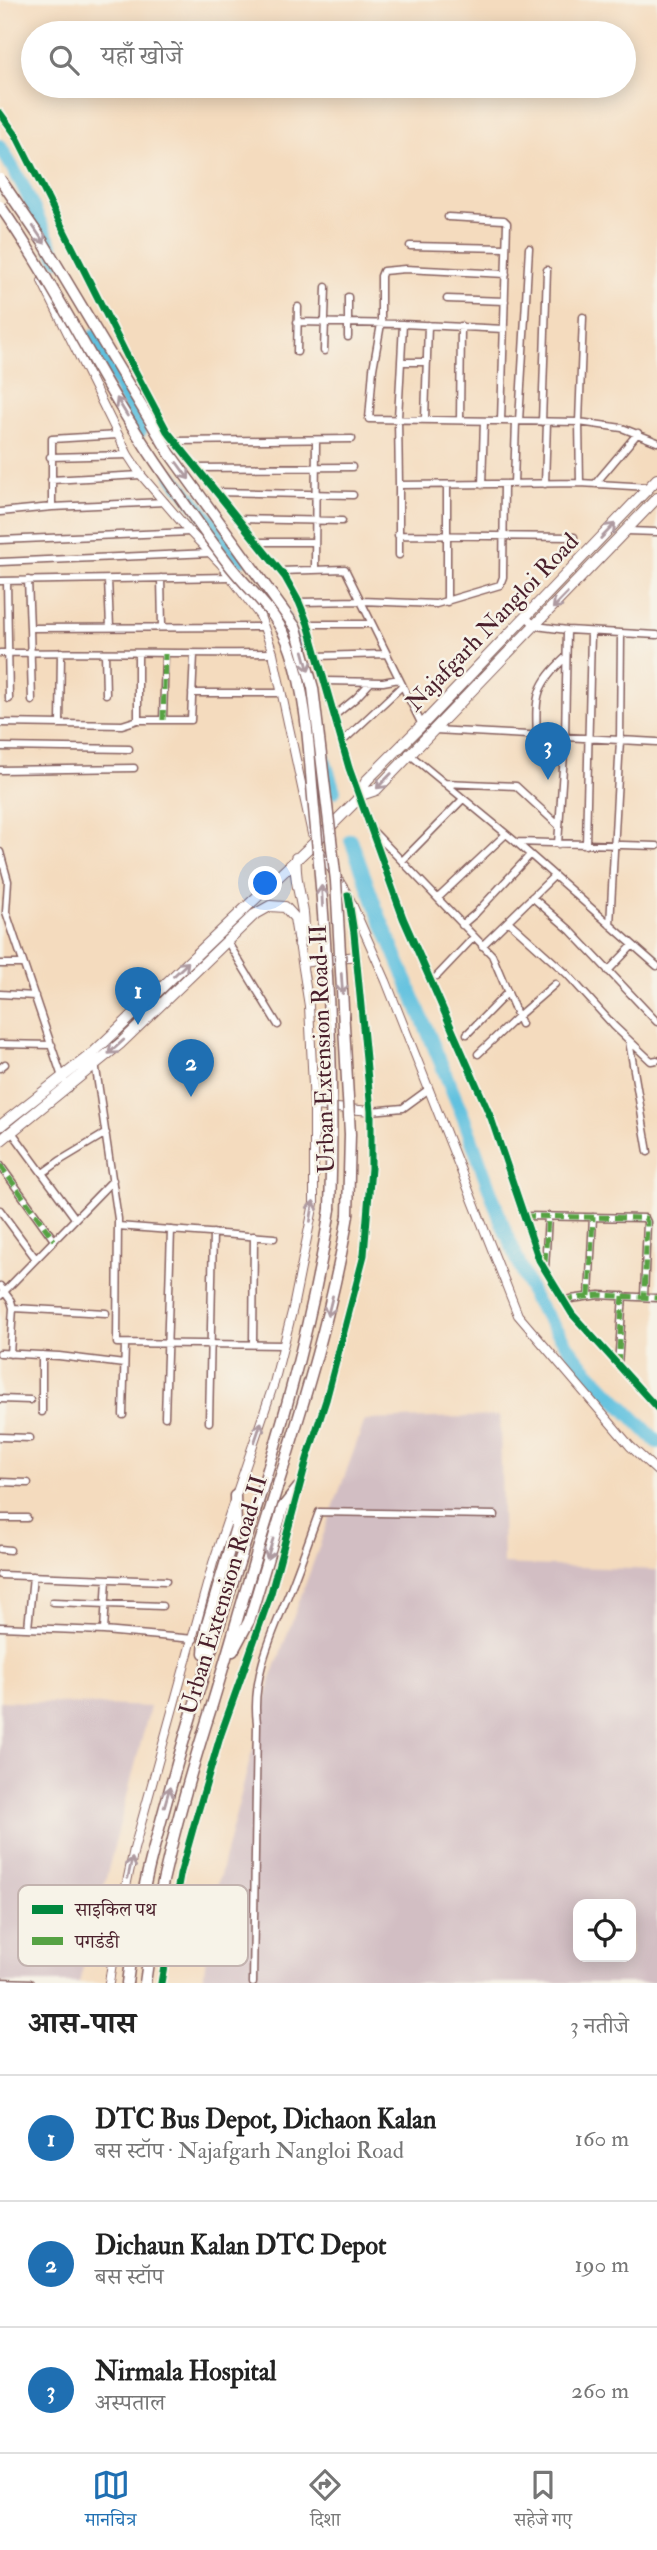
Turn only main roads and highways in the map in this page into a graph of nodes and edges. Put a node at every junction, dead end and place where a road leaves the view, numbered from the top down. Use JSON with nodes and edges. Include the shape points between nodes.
{"nodes":[{"id":1,"x":0,"y":179,"type":"edge"},
{"id":2,"x":0,"y":206,"type":"edge"},
{"id":3,"x":653,"y":483,"type":"edge"},
{"id":4,"x":657,"y":498,"type":"edge"},
{"id":5,"x":361,"y":795,"type":"junction"},
{"id":6,"x":296,"y":858,"type":"junction"},
{"id":7,"x":157,"y":992,"type":"junction"},
{"id":8,"x":166,"y":1001,"type":"junction"},
{"id":9,"x":0,"y":1126,"type":"edge"},
{"id":10,"x":0,"y":1142,"type":"edge"},
{"id":11,"x":298,"y":1489,"type":"road end"},
{"id":12,"x":235,"y":1496,"type":"road end"},
{"id":13,"x":205,"y":1662,"type":"junction"},
{"id":14,"x":222,"y":1672,"type":"junction"},
{"id":15,"x":144,"y":1885,"type":"edge"},
{"id":16,"x":161,"y":1885,"type":"edge"}],
"edges":[{"from":1,"to":14,"type":"highway","name":"Urban Extension Road-II","one_way":true,"bridge":true,"via":[[170,454],[296,628],[313,688],[336,881],[350,1134],[348,1215],[320,1347]]},
{"from":13,"to":2,"type":"highway","name":"Urban Extension Road-II","one_way":true,"bridge":true,"via":[[309,1320],[330,1209],[333,1134],[321,881],[301,688],[292,652],[269,607],[232,568],[156,463],[32,251]]},
{"from":5,"to":3,"type":"main road","name":"Najafgarh Nangloi Road","one_way":true,"via":[[367,780]]},
{"from":4,"to":5,"type":"main road","name":"Najafgarh Nangloi Road","one_way":true,"via":[[376,790]]},
{"from":5,"to":6,"type":"main road","name":"Najafgarh Nangloi Road"},
{"from":7,"to":6,"type":"main road","name":"Najafgarh Nangloi Road","one_way":true},
{"from":6,"to":8,"type":"main road","via":[[304,930],[299,943],[295,918],[285,906],[264,908]]},
{"from":7,"to":8,"type":"main road"},
{"from":7,"to":9,"type":"main road","name":"Najafgarh Nangloi Road","via":[[93,1053]]},
{"from":8,"to":10,"type":"main road","one_way":true,"via":[[69,1088]]},
{"from":11,"to":14,"type":"highway","one_way":true,"via":[[283,1507],[249,1621]]},
{"from":12,"to":13,"type":"highway","via":[[236,1527],[206,1628]]},
{"from":15,"to":13,"type":"highway","name":"Urban Extension Road-II","one_way":true},
{"from":14,"to":16,"type":"highway","name":"Urban Extension Road-II"}]}
